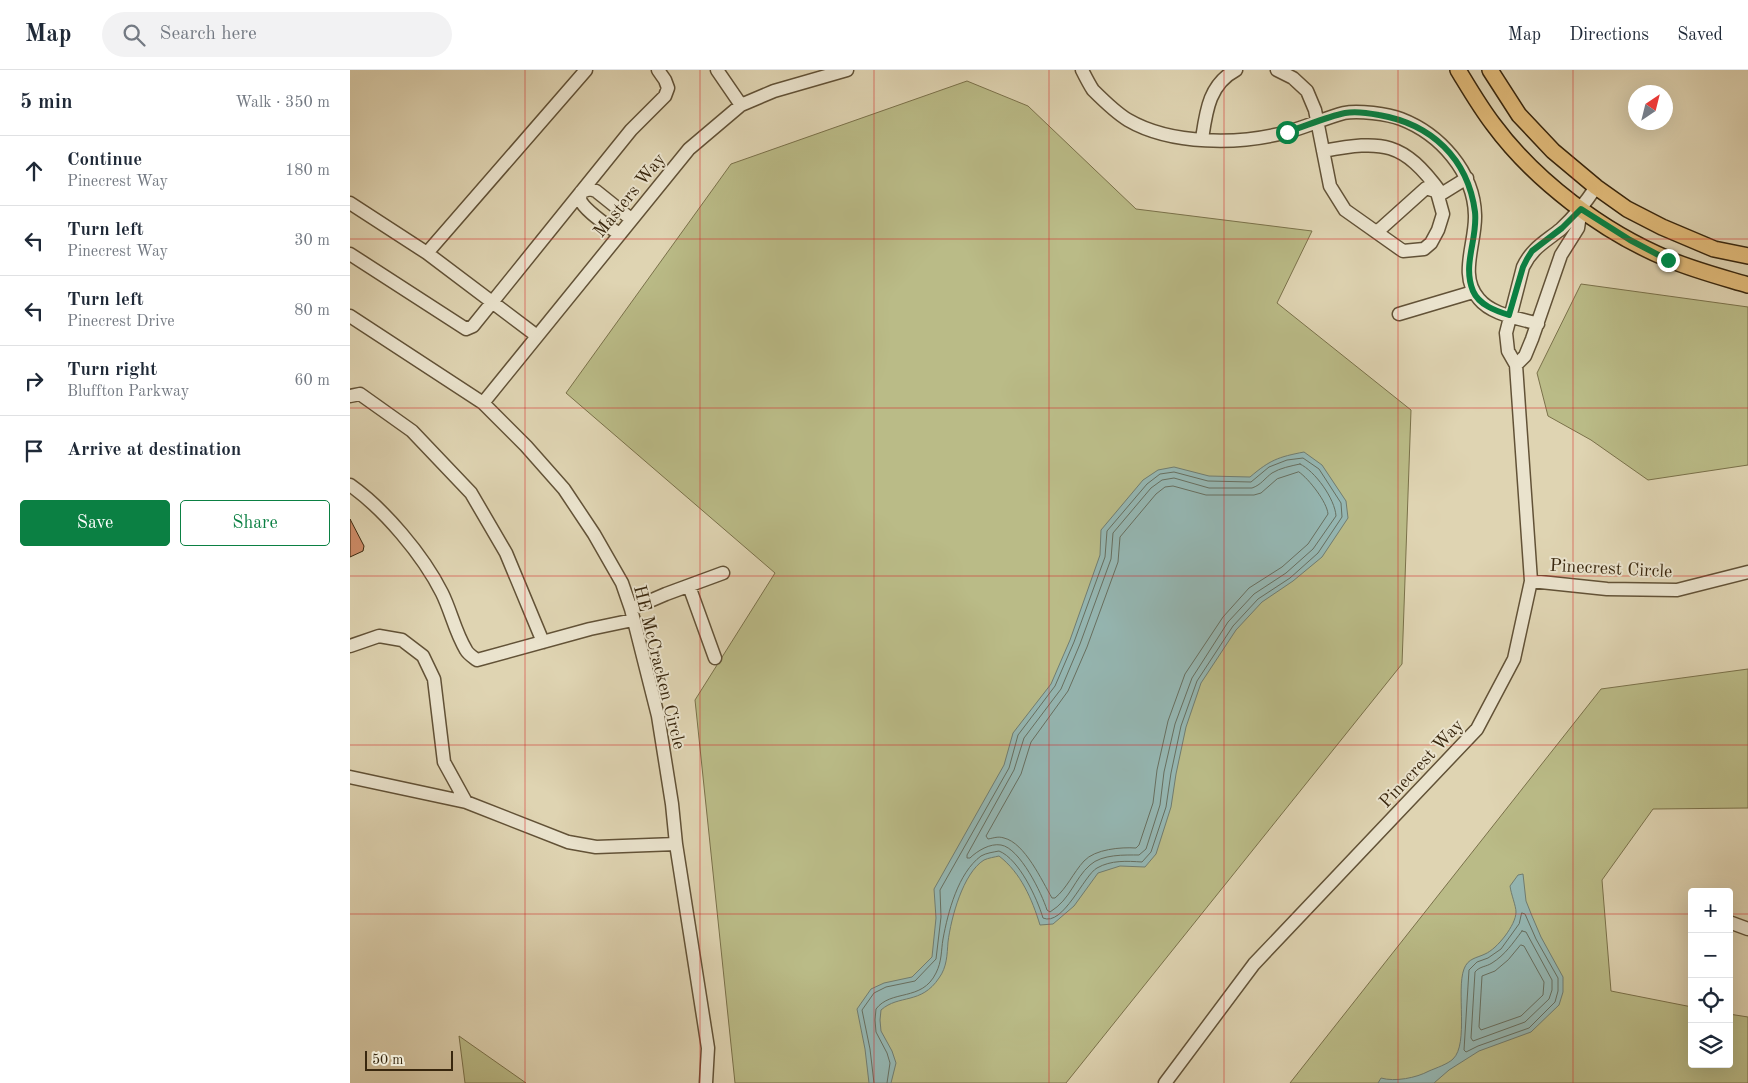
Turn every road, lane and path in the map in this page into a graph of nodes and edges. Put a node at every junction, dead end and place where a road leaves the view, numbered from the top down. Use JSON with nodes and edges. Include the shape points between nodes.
{"nodes":[{"id":1,"x":586,"y":70,"type":"edge"},
{"id":2,"x":658,"y":70,"type":"edge"},
{"id":3,"x":717,"y":70,"type":"edge"},
{"id":4,"x":847,"y":70,"type":"edge"},
{"id":5,"x":1082,"y":70,"type":"edge"},
{"id":6,"x":1236,"y":70,"type":"edge"},
{"id":7,"x":1277,"y":70,"type":"edge"},
{"id":8,"x":1458,"y":70,"type":"edge"},
{"id":9,"x":1490,"y":70,"type":"edge"},
{"id":10,"x":741,"y":105,"type":"junction"},
{"id":11,"x":1318,"y":122,"type":"junction"},
{"id":12,"x":1202,"y":139,"type":"junction"},
{"id":13,"x":1323,"y":152,"type":"junction"},
{"id":14,"x":1467,"y":178,"type":"junction"},
{"id":15,"x":1596,"y":187,"type":"junction"},
{"id":16,"x":581,"y":192,"type":"junction"},
{"id":17,"x":1441,"y":193,"type":"junction"},
{"id":18,"x":350,"y":203,"type":"edge"},
{"id":19,"x":1581,"y":209,"type":"junction"},
{"id":20,"x":631,"y":219,"type":"junction"},
{"id":21,"x":1377,"y":232,"type":"junction"},
{"id":22,"x":619,"y":234,"type":"junction"},
{"id":23,"x":427,"y":253,"type":"junction"},
{"id":24,"x":350,"y":254,"type":"edge"},
{"id":25,"x":1748,"y":256,"type":"edge"},
{"id":26,"x":1748,"y":285,"type":"edge"},
{"id":27,"x":1473,"y":292,"type":"junction"},
{"id":28,"x":492,"y":302,"type":"junction"},
{"id":29,"x":1399,"y":314,"type":"dead end"},
{"id":30,"x":1509,"y":315,"type":"junction"},
{"id":31,"x":350,"y":316,"type":"edge"},
{"id":32,"x":1538,"y":324,"type":"junction"},
{"id":33,"x":537,"y":336,"type":"junction"},
{"id":34,"x":1516,"y":365,"type":"junction"},
{"id":35,"x":350,"y":396,"type":"edge"},
{"id":36,"x":483,"y":403,"type":"junction"},
{"id":37,"x":350,"y":485,"type":"edge"},
{"id":38,"x":1748,"y":572,"type":"edge"},
{"id":39,"x":723,"y":573,"type":"dead end"},
{"id":40,"x":1530,"y":581,"type":"junction"},
{"id":41,"x":689,"y":586,"type":"junction"},
{"id":42,"x":632,"y":615,"type":"junction"},
{"id":43,"x":543,"y":642,"type":"junction"},
{"id":44,"x":350,"y":646,"type":"edge"},
{"id":45,"x":715,"y":658,"type":"dead end"},
{"id":46,"x":350,"y":777,"type":"edge"},
{"id":47,"x":466,"y":802,"type":"junction"},
{"id":48,"x":676,"y":844,"type":"junction"},
{"id":49,"x":1733,"y":923,"type":"edge"},
{"id":50,"x":1748,"y":929,"type":"edge"},
{"id":51,"x":706,"y":1083,"type":"edge"},
{"id":52,"x":1165,"y":1083,"type":"edge"}],
"edges":[{"from":1,"to":23,"type":"street"},
{"from":2,"to":16,"type":"street","via":[[668,88],[665,96]]},
{"from":3,"to":10,"type":"street"},
{"from":4,"to":10,"type":"street","name":"Masters Way","via":[[774,91]]},
{"from":5,"to":12,"type":"street","via":[[1092,89],[1127,119],[1161,134]]},
{"from":6,"to":12,"type":"street","via":[[1218,84],[1211,95]]},
{"from":7,"to":11,"type":"street","via":[[1293,78],[1307,91]]},
{"from":8,"to":19,"type":"main road","via":[[1494,125],[1528,163]]},
{"from":9,"to":15,"type":"main road","via":[[1519,115],[1553,151]]},
{"from":10,"to":20,"type":"street","name":"Masters Way","via":[[689,149]]},
{"from":11,"to":12,"type":"street","via":[[1258,139]]},
{"from":11,"to":13,"type":"street"},
{"from":11,"to":14,"type":"street","via":[[1346,113],[1399,118],[1423,129],[1447,149]]},
{"from":13,"to":17,"type":"street","via":[[1357,145],[1391,148],[1426,172]]},
{"from":13,"to":21,"type":"street","via":[[1330,186],[1345,210]]},
{"from":14,"to":17,"type":"street"},
{"from":14,"to":27,"type":"street","via":[[1475,214],[1474,239],[1468,262]]},
{"from":15,"to":19,"type":"street"},
{"from":15,"to":25,"type":"main road","via":[[1627,209],[1662,227],[1714,249]]},
{"from":16,"to":20,"type":"street","via":[[596,191]]},
{"from":16,"to":22,"type":"street","via":[[582,202]]},
{"from":16,"to":28,"type":"street"},
{"from":17,"to":21,"type":"street","via":[[1426,188]]},
{"from":17,"to":21,"type":"street","via":[[1438,196],[1443,214],[1431,243],[1424,249],[1403,250]]},
{"from":18,"to":23,"type":"street"},
{"from":19,"to":26,"type":"main road","via":[[1668,260]]},
{"from":19,"to":30,"type":"street","name":"Pinecrest Way","via":[[1532,251],[1523,267]]},
{"from":19,"to":32,"type":"street","via":[[1578,228],[1561,255]]},
{"from":20,"to":22,"type":"street","name":"Masters Way"},
{"from":22,"to":33,"type":"street","name":"Masters Way"},
{"from":23,"to":28,"type":"street"},
{"from":24,"to":28,"type":"street","via":[[466,329],[473,326]]},
{"from":27,"to":29,"type":"street"},
{"from":27,"to":30,"type":"street","via":[[1480,301]]},
{"from":28,"to":33,"type":"street"},
{"from":30,"to":32,"type":"street"},
{"from":30,"to":34,"type":"street","name":"Pinecrest Way","via":[[1508,350]]},
{"from":31,"to":36,"type":"street","name":"HE McCracken Circle"},
{"from":32,"to":34,"type":"street","via":[[1525,356]]},
{"from":33,"to":36,"type":"street","name":"Masters Way"},
{"from":34,"to":40,"type":"street","name":"Pinecrest Way"},
{"from":35,"to":43,"type":"street","via":[[360,394],[412,431],[471,493],[506,553]]},
{"from":36,"to":42,"type":"street","name":"HE McCracken Circle","via":[[564,489],[622,583]]},
{"from":37,"to":43,"type":"street","via":[[399,531],[424,563],[442,593],[466,651],[477,660]]},
{"from":38,"to":40,"type":"street","name":"Pinecrest Circle","via":[[1677,590],[1607,589]]},
{"from":39,"to":41,"type":"street"},
{"from":40,"to":52,"type":"street","name":"Pinecrest Way","via":[[1514,660],[1478,729],[1254,964]]},
{"from":41,"to":42,"type":"street","via":[[666,594]]},
{"from":41,"to":45,"type":"street"},
{"from":42,"to":43,"type":"street"},
{"from":42,"to":48,"type":"street","name":"HE McCracken Circle","via":[[658,716]]},
{"from":44,"to":47,"type":"street","via":[[379,636],[402,640],[423,656],[434,679],[444,762]]},
{"from":46,"to":47,"type":"street"},
{"from":47,"to":48,"type":"street","via":[[568,842],[596,847]]},
{"from":48,"to":51,"type":"street","name":"HE McCracken Circle","via":[[708,1048]]},
{"from":49,"to":50,"type":"street"}]}
